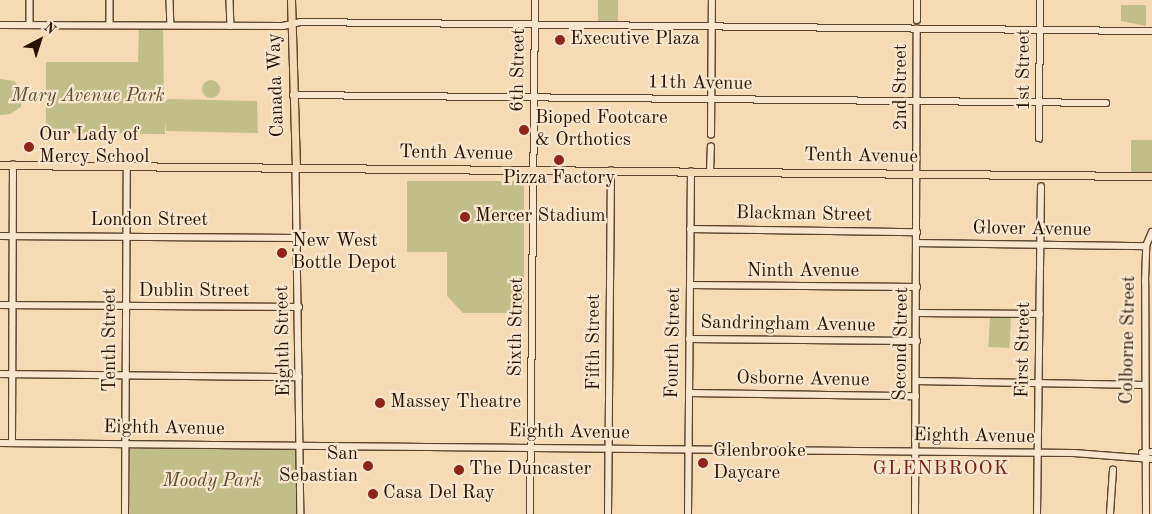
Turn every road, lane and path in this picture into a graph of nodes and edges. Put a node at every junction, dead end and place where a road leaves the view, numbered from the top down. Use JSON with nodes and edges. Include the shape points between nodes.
{"nodes":[{"id":1,"x":30,"y":0,"type":"edge"},
{"id":2,"x":110,"y":0,"type":"edge"},
{"id":3,"x":170,"y":0,"type":"edge"},
{"id":4,"x":230,"y":0,"type":"edge"},
{"id":5,"x":291,"y":0,"type":"edge"},
{"id":6,"x":535,"y":0,"type":"edge"},
{"id":7,"x":712,"y":0,"type":"edge"},
{"id":8,"x":917,"y":0,"type":"edge"},
{"id":9,"x":1040,"y":0,"type":"edge"},
{"id":10,"x":917,"y":20,"type":"dead end"},
{"id":11,"x":30,"y":24,"type":"junction"},
{"id":12,"x":292,"y":24,"type":"junction"},
{"id":13,"x":110,"y":25,"type":"junction"},
{"id":14,"x":171,"y":25,"type":"junction"},
{"id":15,"x":535,"y":25,"type":"junction"},
{"id":16,"x":0,"y":26,"type":"edge"},
{"id":17,"x":231,"y":26,"type":"junction"},
{"id":18,"x":712,"y":27,"type":"junction"},
{"id":19,"x":917,"y":29,"type":"junction"},
{"id":20,"x":1040,"y":30,"type":"junction"},
{"id":21,"x":1152,"y":31,"type":"edge"},
{"id":22,"x":293,"y":95,"type":"junction"},
{"id":23,"x":534,"y":97,"type":"junction"},
{"id":24,"x":711,"y":99,"type":"junction"},
{"id":25,"x":917,"y":101,"type":"junction"},
{"id":26,"x":1040,"y":102,"type":"junction"},
{"id":27,"x":1106,"y":103,"type":"dead end"},
{"id":28,"x":711,"y":135,"type":"dead end"},
{"id":29,"x":1039,"y":139,"type":"dead end"},
{"id":30,"x":711,"y":146,"type":"dead end"},
{"id":31,"x":0,"y":165,"type":"edge"},
{"id":32,"x":14,"y":165,"type":"junction"},
{"id":33,"x":127,"y":166,"type":"junction"},
{"id":34,"x":296,"y":168,"type":"junction"},
{"id":35,"x":533,"y":171,"type":"junction"},
{"id":36,"x":611,"y":171,"type":"junction"},
{"id":37,"x":691,"y":172,"type":"junction"},
{"id":38,"x":710,"y":172,"type":"junction"},
{"id":39,"x":917,"y":174,"type":"junction"},
{"id":40,"x":1150,"y":177,"type":"edge"},
{"id":41,"x":1041,"y":187,"type":"dead end"},
{"id":42,"x":690,"y":229,"type":"junction"},
{"id":43,"x":917,"y":232,"type":"junction"},
{"id":44,"x":1152,"y":232,"type":"edge"},
{"id":45,"x":0,"y":236,"type":"edge"},
{"id":46,"x":13,"y":236,"type":"junction"},
{"id":47,"x":126,"y":236,"type":"junction"},
{"id":48,"x":298,"y":238,"type":"junction"},
{"id":49,"x":917,"y":243,"type":"junction"},
{"id":50,"x":1040,"y":245,"type":"junction"},
{"id":51,"x":1146,"y":246,"type":"junction"},
{"id":52,"x":690,"y":285,"type":"junction"},
{"id":53,"x":917,"y":288,"type":"junction"},
{"id":54,"x":1149,"y":295,"type":"edge"},
{"id":55,"x":0,"y":305,"type":"edge"},
{"id":56,"x":13,"y":305,"type":"junction"},
{"id":57,"x":126,"y":306,"type":"junction"},
{"id":58,"x":299,"y":307,"type":"junction"},
{"id":59,"x":917,"y":313,"type":"junction"},
{"id":60,"x":1040,"y":314,"type":"junction"},
{"id":61,"x":689,"y":339,"type":"junction"},
{"id":62,"x":1145,"y":340,"type":"junction"},
{"id":63,"x":1152,"y":340,"type":"edge"},
{"id":64,"x":916,"y":341,"type":"junction"},
{"id":65,"x":0,"y":374,"type":"edge"},
{"id":66,"x":12,"y":374,"type":"junction"},
{"id":67,"x":125,"y":375,"type":"junction"},
{"id":68,"x":299,"y":377,"type":"junction"},
{"id":69,"x":916,"y":381,"type":"junction"},
{"id":70,"x":1039,"y":383,"type":"junction"},
{"id":71,"x":1145,"y":385,"type":"junction"},
{"id":72,"x":689,"y":393,"type":"junction"},
{"id":73,"x":916,"y":396,"type":"junction"},
{"id":74,"x":0,"y":443,"type":"edge"},
{"id":75,"x":12,"y":443,"type":"junction"},
{"id":76,"x":125,"y":444,"type":"junction"},
{"id":77,"x":300,"y":446,"type":"junction"},
{"id":78,"x":530,"y":448,"type":"junction"},
{"id":79,"x":609,"y":448,"type":"junction"},
{"id":80,"x":688,"y":450,"type":"junction"},
{"id":81,"x":916,"y":452,"type":"junction"},
{"id":82,"x":1038,"y":452,"type":"junction"},
{"id":83,"x":1152,"y":452,"type":"edge"},
{"id":84,"x":1141,"y":455,"type":"junction"},
{"id":85,"x":1152,"y":459,"type":"edge"},
{"id":86,"x":1113,"y":470,"type":"dead end"},
{"id":87,"x":125,"y":514,"type":"edge"},
{"id":88,"x":301,"y":514,"type":"edge"},
{"id":89,"x":530,"y":514,"type":"edge"},
{"id":90,"x":608,"y":514,"type":"edge"},
{"id":91,"x":688,"y":514,"type":"edge"},
{"id":92,"x":915,"y":514,"type":"edge"},
{"id":93,"x":1037,"y":514,"type":"edge"},
{"id":94,"x":1110,"y":514,"type":"edge"},
{"id":95,"x":1146,"y":514,"type":"edge"}],
"edges":[{"from":1,"to":11,"type":"street"},
{"from":2,"to":13,"type":"street"},
{"from":3,"to":14,"type":"street"},
{"from":4,"to":17,"type":"street"},
{"from":5,"to":12,"type":"main road","name":"Canada Way"},
{"from":6,"to":15,"type":"street","name":"6th Street"},
{"from":7,"to":18,"type":"street"},
{"from":8,"to":10,"type":"street","name":"2nd Street"},
{"from":9,"to":20,"type":"street","name":"1st Street"},
{"from":11,"to":13,"type":"street"},
{"from":11,"to":16,"type":"street"},
{"from":12,"to":15,"type":"street"},
{"from":12,"to":17,"type":"street"},
{"from":12,"to":22,"type":"main road","name":"Canada Way"},
{"from":13,"to":14,"type":"street"},
{"from":14,"to":17,"type":"street"},
{"from":15,"to":18,"type":"street"},
{"from":15,"to":23,"type":"street","name":"6th Street"},
{"from":18,"to":19,"type":"street"},
{"from":18,"to":24,"type":"street"},
{"from":19,"to":20,"type":"street"},
{"from":19,"to":25,"type":"street","name":"2nd Street"},
{"from":20,"to":21,"type":"street"},
{"from":20,"to":26,"type":"street","name":"1st Street"},
{"from":22,"to":23,"type":"street","name":"11th Avenue"},
{"from":22,"to":34,"type":"main road","name":"Canada Way"},
{"from":23,"to":24,"type":"street","name":"11th Avenue"},
{"from":23,"to":35,"type":"street","name":"6th Street"},
{"from":24,"to":25,"type":"street","name":"11th Avenue"},
{"from":24,"to":28,"type":"street"},
{"from":25,"to":26,"type":"street","name":"11th Avenue"},
{"from":25,"to":39,"type":"street","name":"2nd Street"},
{"from":26,"to":27,"type":"street","name":"11th Avenue"},
{"from":26,"to":29,"type":"street","name":"1st Street"},
{"from":30,"to":38,"type":"street"},
{"from":31,"to":32,"type":"main road","name":"Tenth Avenue"},
{"from":32,"to":33,"type":"main road","name":"Tenth Avenue"},
{"from":32,"to":46,"type":"street"},
{"from":33,"to":34,"type":"main road","name":"Tenth Avenue"},
{"from":33,"to":47,"type":"street","name":"Tenth Street"},
{"from":34,"to":35,"type":"main road","name":"Tenth Avenue"},
{"from":34,"to":48,"type":"street","name":"Eighth Street"},
{"from":35,"to":36,"type":"main road","name":"Tenth Avenue"},
{"from":35,"to":78,"type":"street","name":"Sixth Street"},
{"from":36,"to":37,"type":"main road","name":"Tenth Avenue"},
{"from":36,"to":79,"type":"street","name":"Fifth Street"},
{"from":37,"to":38,"type":"main road","name":"Tenth Avenue"},
{"from":37,"to":42,"type":"street","name":"Fourth Street"},
{"from":38,"to":39,"type":"main road","name":"Tenth Avenue"},
{"from":39,"to":40,"type":"main road","name":"Tenth Avenue"},
{"from":39,"to":43,"type":"street","name":"Second Street"},
{"from":41,"to":50,"type":"street","name":"First Street"},
{"from":42,"to":43,"type":"street","name":"Blackman Street"},
{"from":42,"to":52,"type":"street","name":"Fourth Street"},
{"from":43,"to":49,"type":"street","name":"Second Street"},
{"from":44,"to":51,"type":"street","name":"Colborne Street"},
{"from":45,"to":46,"type":"street","name":"London Street"},
{"from":46,"to":47,"type":"street","name":"London Street"},
{"from":46,"to":56,"type":"street"},
{"from":47,"to":48,"type":"street","name":"London Street"},
{"from":47,"to":57,"type":"street","name":"Tenth Street"},
{"from":48,"to":58,"type":"street","name":"Eighth Street"},
{"from":49,"to":50,"type":"street","name":"Glover Avenue"},
{"from":49,"to":53,"type":"street","name":"Second Street"},
{"from":50,"to":51,"type":"street","name":"Glover Avenue"},
{"from":50,"to":60,"type":"street","name":"First Street"},
{"from":51,"to":54,"type":"street","name":"Colborne Street"},
{"from":52,"to":53,"type":"street","name":"Ninth Avenue"},
{"from":52,"to":61,"type":"street","name":"Fourth Street"},
{"from":53,"to":59,"type":"street","name":"Second Street"},
{"from":54,"to":62,"type":"street","name":"Colborne Street"},
{"from":55,"to":56,"type":"street","name":"Dublin Street"},
{"from":56,"to":57,"type":"street","name":"Dublin Street"},
{"from":56,"to":66,"type":"street"},
{"from":57,"to":58,"type":"street","name":"Dublin Street"},
{"from":57,"to":67,"type":"street","name":"Tenth Street"},
{"from":58,"to":68,"type":"street","name":"Eighth Street"},
{"from":59,"to":60,"type":"street"},
{"from":59,"to":64,"type":"street","name":"Second Street"},
{"from":60,"to":70,"type":"street","name":"First Street"},
{"from":61,"to":64,"type":"street","name":"Sandringham Avenue"},
{"from":61,"to":72,"type":"street","name":"Fourth Street"},
{"from":62,"to":63,"type":"street"},
{"from":62,"to":71,"type":"street","name":"Colborne Street"},
{"from":64,"to":69,"type":"street","name":"Second Street"},
{"from":65,"to":66,"type":"street"},
{"from":66,"to":67,"type":"street"},
{"from":66,"to":75,"type":"street"},
{"from":67,"to":68,"type":"street"},
{"from":67,"to":76,"type":"street","name":"Tenth Street"},
{"from":68,"to":77,"type":"street","name":"Eighth Street"},
{"from":69,"to":70,"type":"street"},
{"from":69,"to":73,"type":"street","name":"Second Street"},
{"from":70,"to":71,"type":"street"},
{"from":70,"to":82,"type":"street","name":"First Street"},
{"from":71,"to":84,"type":"street","name":"Colborne Street"},
{"from":72,"to":73,"type":"street","name":"Osborne Avenue"},
{"from":72,"to":80,"type":"street","name":"Fourth Street"},
{"from":73,"to":81,"type":"street","name":"Second Street"},
{"from":74,"to":75,"type":"street","name":"Eighth Avenue"},
{"from":75,"to":76,"type":"street","name":"Eighth Avenue"},
{"from":76,"to":77,"type":"street","name":"Eighth Avenue"},
{"from":76,"to":87,"type":"street","name":"Tenth Street"},
{"from":77,"to":78,"type":"street","name":"Eighth Avenue"},
{"from":77,"to":88,"type":"street","name":"Eighth Street"},
{"from":78,"to":79,"type":"street","name":"Eighth Avenue"},
{"from":78,"to":89,"type":"street","name":"Sixth Street"},
{"from":79,"to":80,"type":"street","name":"Eighth Avenue"},
{"from":79,"to":90,"type":"street","name":"Fifth Street"},
{"from":80,"to":81,"type":"street","name":"Eighth Avenue"},
{"from":80,"to":91,"type":"street","name":"Fourth Street"},
{"from":81,"to":82,"type":"street","name":"Eighth Avenue"},
{"from":81,"to":92,"type":"street","name":"Second Street"},
{"from":82,"to":84,"type":"street","name":"Eighth Avenue"},
{"from":82,"to":93,"type":"street","name":"First Street"},
{"from":83,"to":84,"type":"street","name":"Eighth Avenue"},
{"from":84,"to":85,"type":"street","name":"Eighth Avenue"},
{"from":84,"to":95,"type":"street","name":"Colborne Street"},
{"from":86,"to":94,"type":"street"}]}
